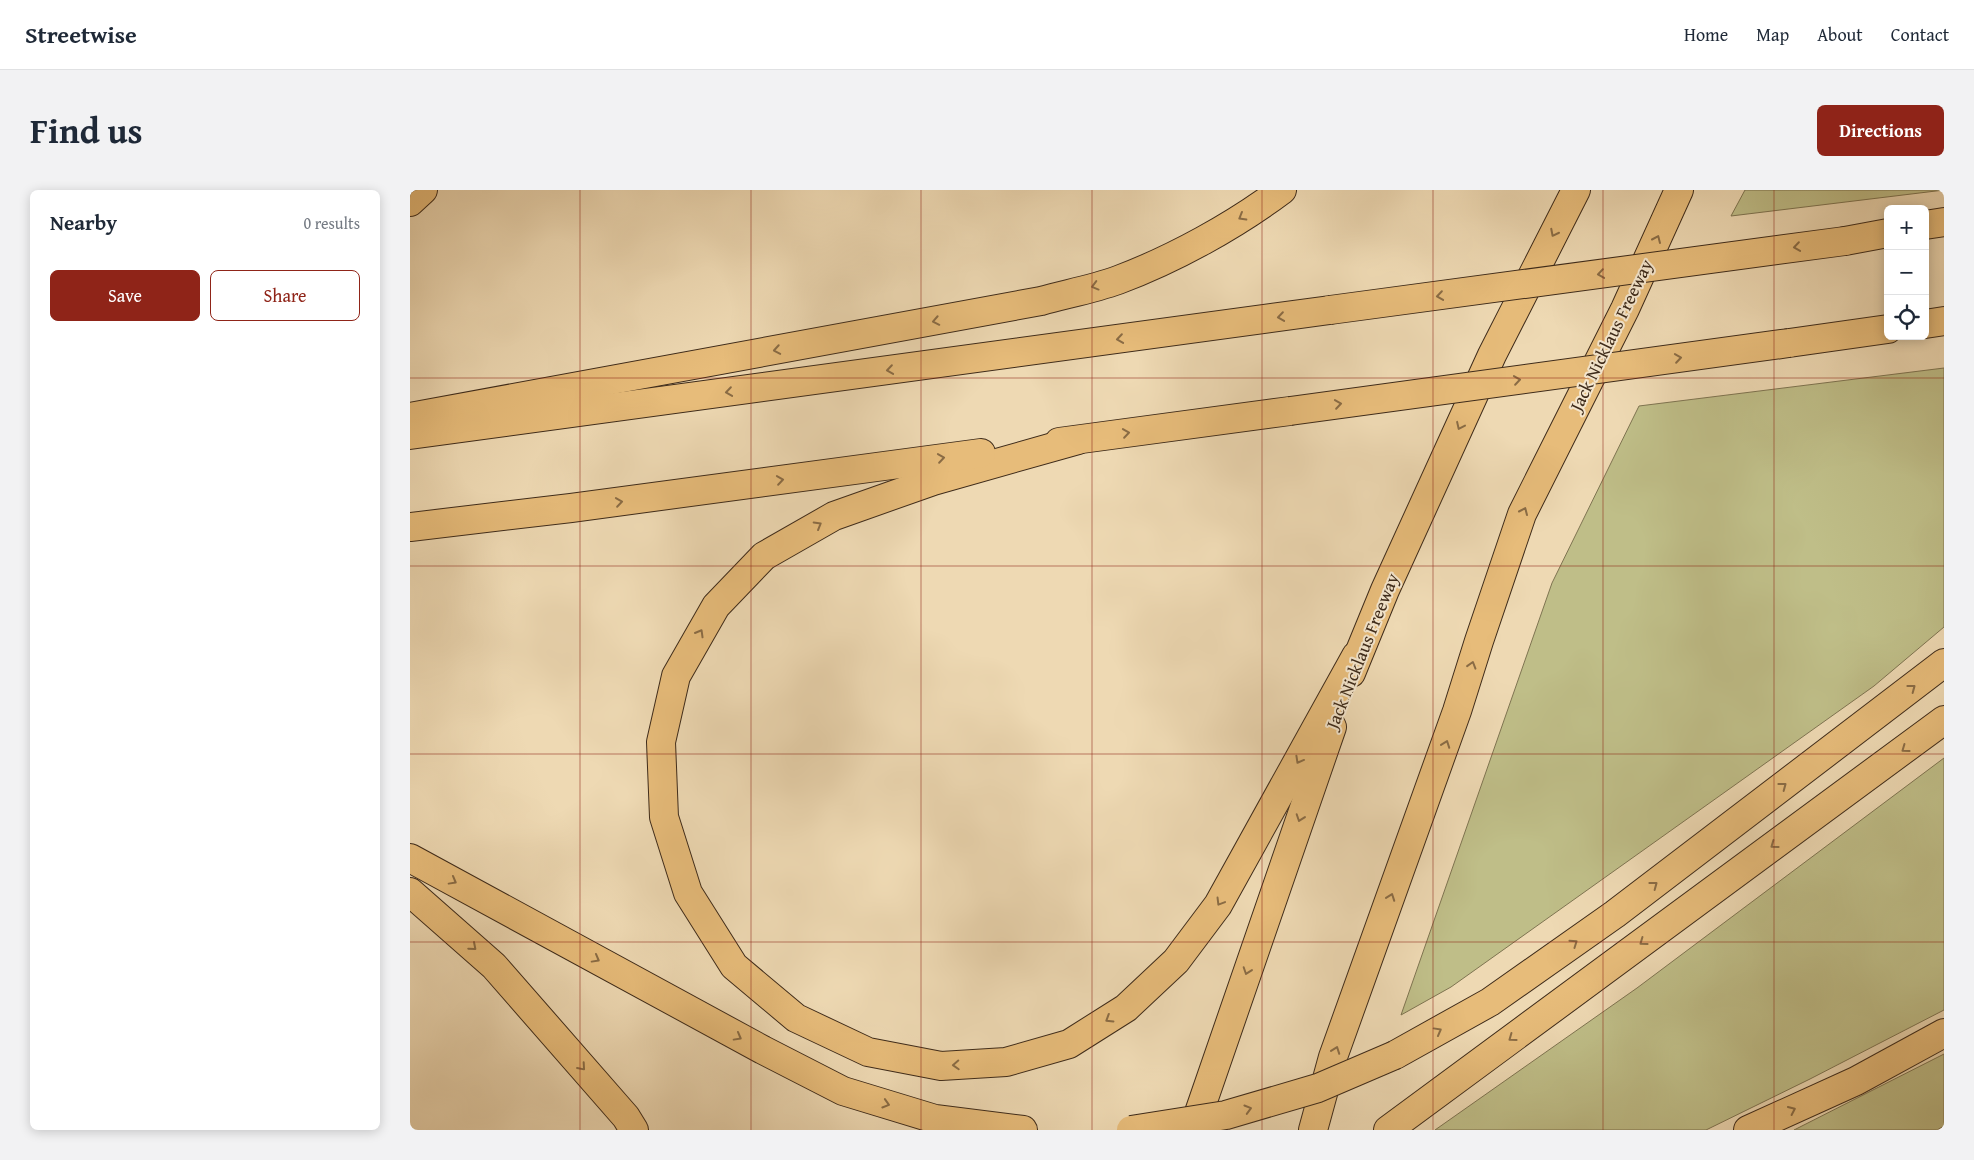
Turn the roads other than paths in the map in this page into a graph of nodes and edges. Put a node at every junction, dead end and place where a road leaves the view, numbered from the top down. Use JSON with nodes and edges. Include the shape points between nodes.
{"nodes":[{"id":1,"x":423,"y":190,"type":"edge"},
{"id":2,"x":1282,"y":190,"type":"edge"},
{"id":3,"x":1576,"y":190,"type":"edge"},
{"id":4,"x":1679,"y":190,"type":"edge"},
{"id":5,"x":410,"y":202,"type":"edge"},
{"id":6,"x":1944,"y":222,"type":"edge"},
{"id":7,"x":1929,"y":224,"type":"edge"},
{"id":8,"x":1944,"y":227,"type":"edge"},
{"id":9,"x":1929,"y":229,"type":"edge"},
{"id":10,"x":1884,"y":235,"type":"edge"},
{"id":11,"x":1944,"y":321,"type":"edge"},
{"id":12,"x":1929,"y":323,"type":"edge"},
{"id":13,"x":1884,"y":330,"type":"edge"},
{"id":14,"x":410,"y":417,"type":"edge"},
{"id":15,"x":410,"y":435,"type":"edge"},
{"id":16,"x":1078,"y":440,"type":"junction"},
{"id":17,"x":410,"y":526,"type":"edge"},
{"id":18,"x":1356,"y":656,"type":"junction"},
{"id":19,"x":1944,"y":663,"type":"edge"},
{"id":20,"x":1944,"y":720,"type":"edge"},
{"id":21,"x":410,"y":858,"type":"edge"},
{"id":22,"x":410,"y":892,"type":"edge"},
{"id":23,"x":1944,"y":1034,"type":"edge"},
{"id":24,"x":634,"y":1130,"type":"edge"},
{"id":25,"x":1023,"y":1130,"type":"edge"},
{"id":26,"x":1131,"y":1130,"type":"edge"},
{"id":27,"x":1192,"y":1130,"type":"edge"},
{"id":28,"x":1313,"y":1130,"type":"edge"},
{"id":29,"x":1388,"y":1130,"type":"edge"},
{"id":30,"x":1748,"y":1130,"type":"edge"}],
"edges":[{"from":1,"to":5,"type":"highway"},
{"from":2,"to":14,"type":"highway","one_way":true,"via":[[1186,249],[1118,280],[1041,301]]},
{"from":3,"to":18,"type":"highway","name":"Jack Nicklaus Freeway","one_way":true,"via":[[1492,355]]},
{"from":28,"to":4,"type":"highway","name":"Jack Nicklaus Freeway","one_way":true,"via":[[1333,1057],[1458,711],[1522,514],[1625,309]]},
{"from":6,"to":7,"type":"highway"},
{"from":8,"to":9,"type":"highway"},
{"from":10,"to":15,"type":"highway","one_way":true,"bridge":true},
{"from":11,"to":12,"type":"highway"},
{"from":16,"to":13,"type":"highway","one_way":true,"bridge":true},
{"from":17,"to":16,"type":"highway","one_way":true,"via":[[571,508]]},
{"from":18,"to":16,"type":"highway","one_way":true,"via":[[1218,905],[1176,961],[1126,1008],[1068,1044],[1006,1062],[941,1066],[868,1052],[796,1018],[734,966],[688,893],[664,817],[661,742],[676,676],[716,606],[764,556],[834,516],[933,481]]},
{"from":18,"to":27,"type":"highway","name":"Jack Nicklaus Freeway","one_way":true},
{"from":26,"to":19,"type":"highway","one_way":true,"bridge":true,"via":[[1226,1115],[1318,1088],[1396,1055],[1490,1002],[1615,914]]},
{"from":20,"to":29,"type":"highway","one_way":true},
{"from":21,"to":25,"type":"highway","one_way":true,"via":[[842,1091],[935,1118]]},
{"from":22,"to":24,"type":"highway","one_way":true,"via":[[494,966]]},
{"from":30,"to":23,"type":"highway","one_way":true,"via":[[1856,1081]]}]}
